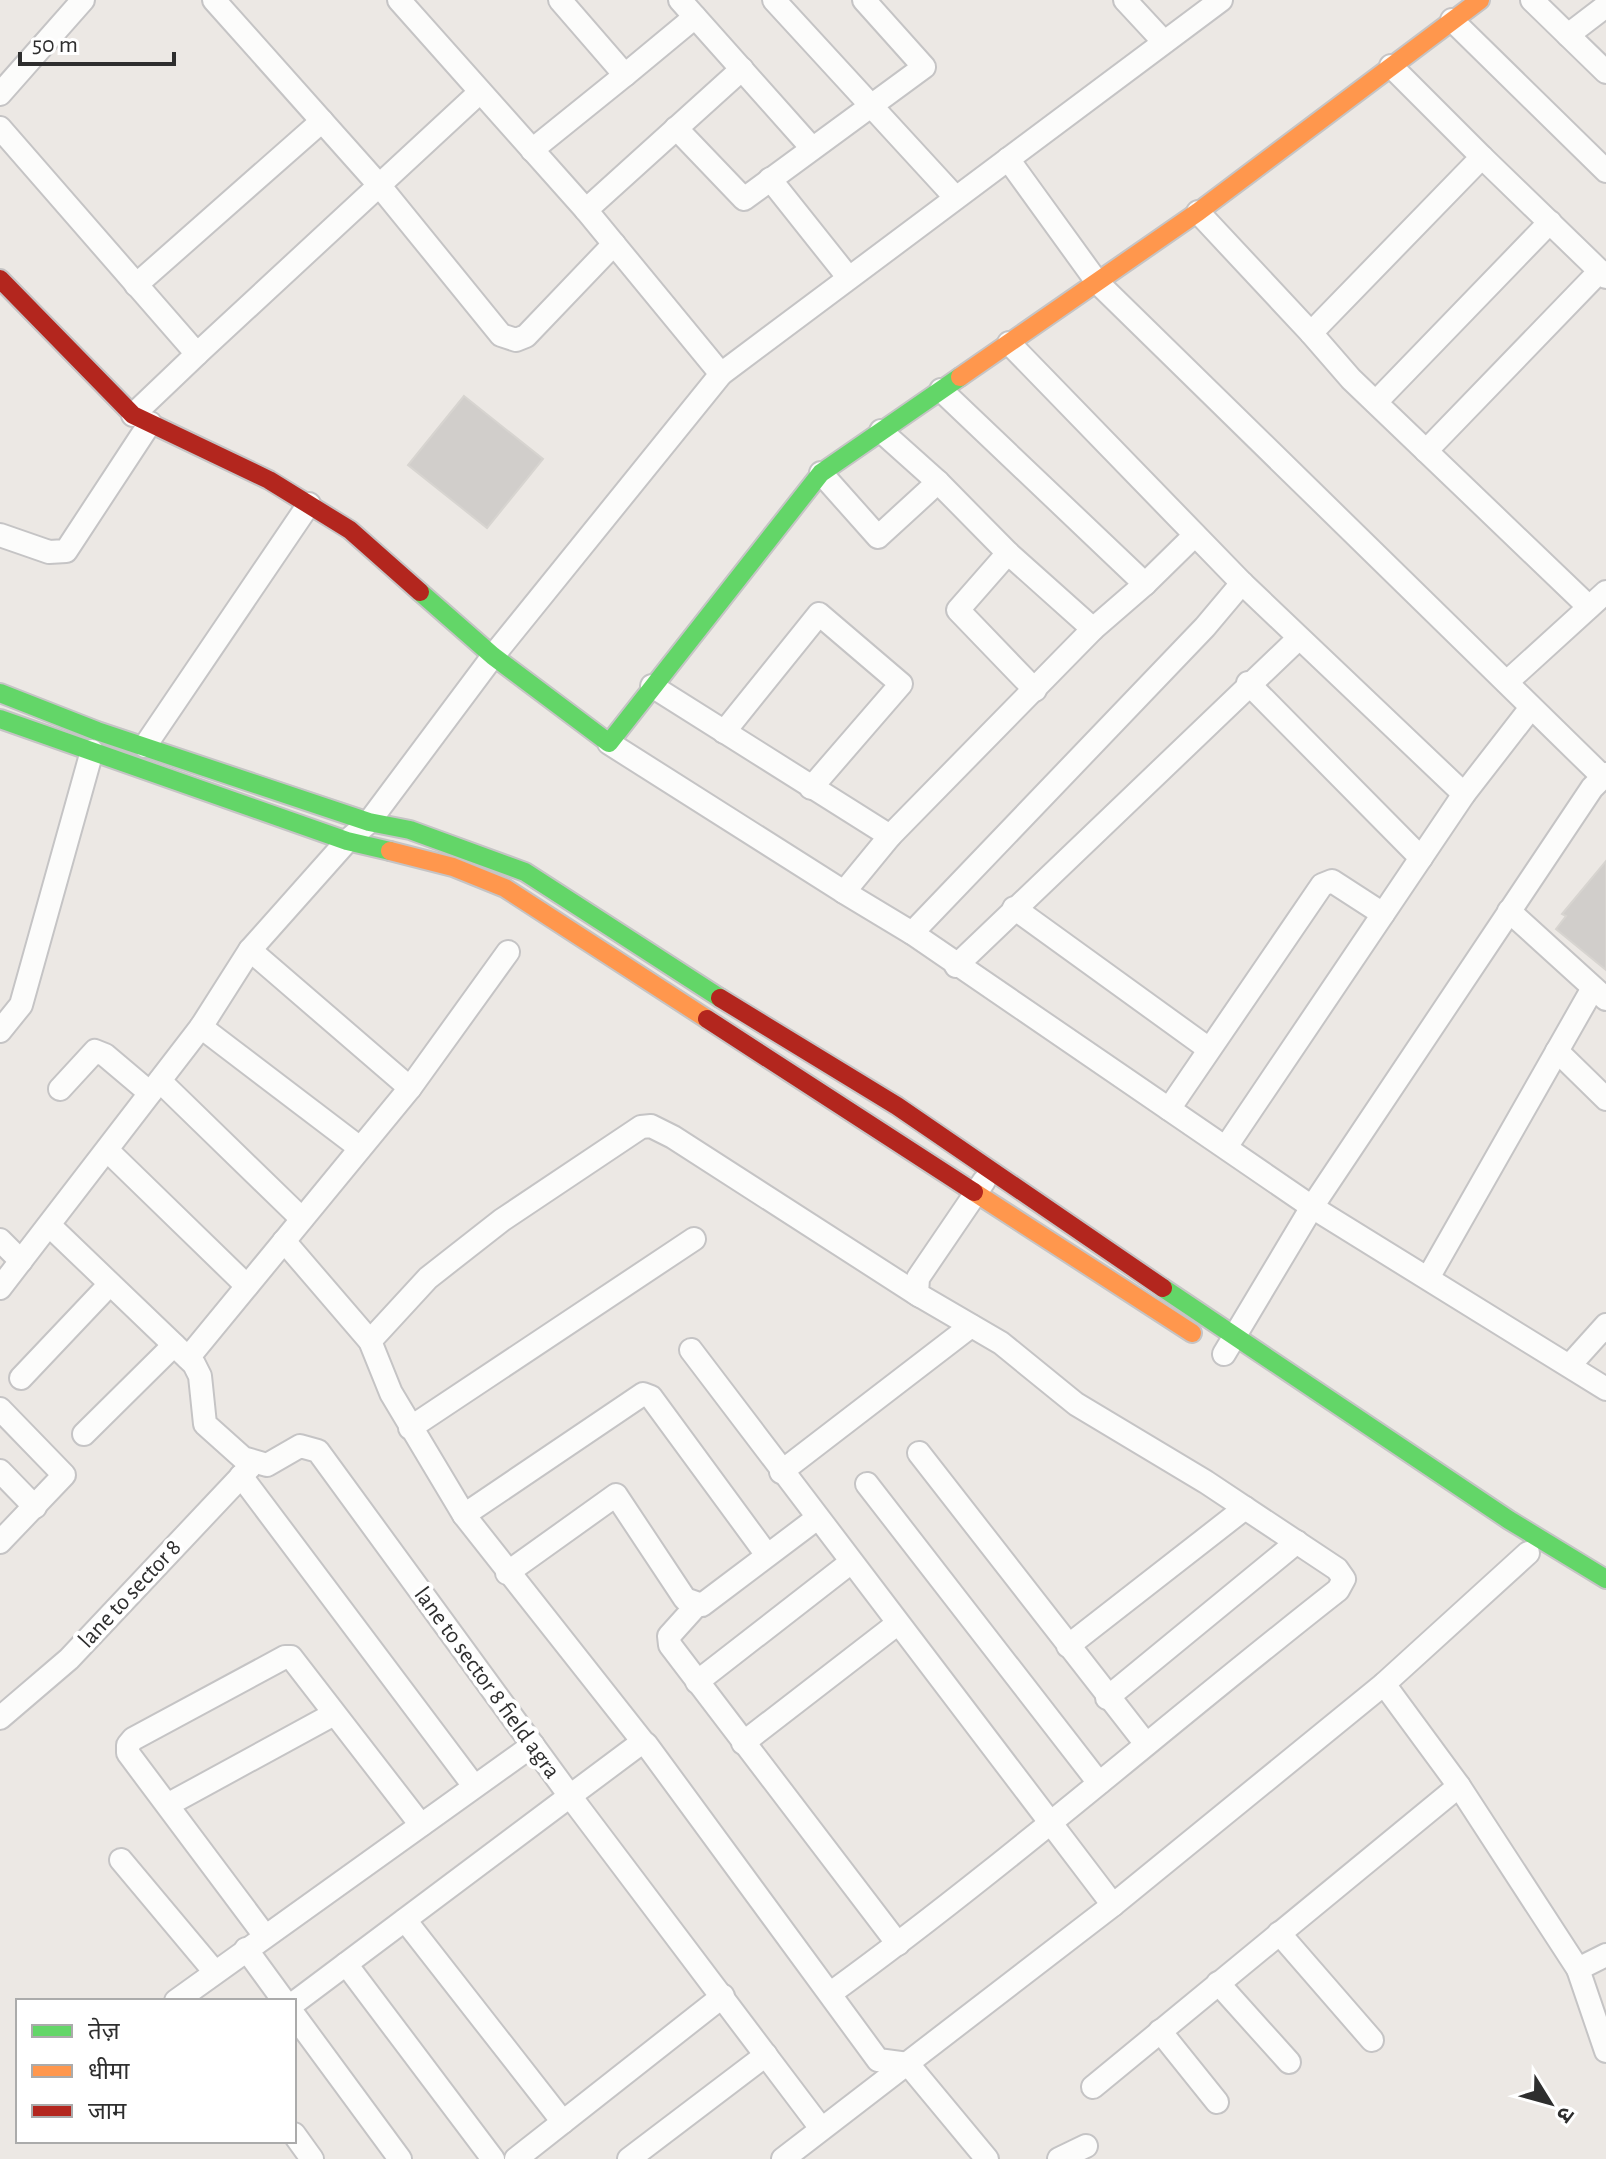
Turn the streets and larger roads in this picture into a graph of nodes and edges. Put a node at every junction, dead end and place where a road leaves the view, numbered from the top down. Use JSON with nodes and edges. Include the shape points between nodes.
{"nodes":[{"id":1,"x":83,"y":0,"type":"edge"},
{"id":2,"x":214,"y":0,"type":"edge"},
{"id":3,"x":399,"y":0,"type":"edge"},
{"id":4,"x":774,"y":0,"type":"edge"},
{"id":5,"x":864,"y":0,"type":"edge"},
{"id":6,"x":1125,"y":0,"type":"edge"},
{"id":7,"x":1221,"y":0,"type":"edge"},
{"id":8,"x":1480,"y":0,"type":"edge"},
{"id":9,"x":1532,"y":0,"type":"edge"},
{"id":10,"x":563,"y":1,"type":"edge"},
{"id":11,"x":1606,"y":6,"type":"edge"},
{"id":12,"x":688,"y":8,"type":"edge"},
{"id":13,"x":1452,"y":20,"type":"junction"},
{"id":14,"x":1568,"y":35,"type":"junction"},
{"id":15,"x":1164,"y":42,"type":"junction"},
{"id":16,"x":1391,"y":66,"type":"junction"},
{"id":17,"x":742,"y":69,"type":"junction"},
{"id":18,"x":1606,"y":72,"type":"edge"},
{"id":19,"x":625,"y":75,"type":"junction"},
{"id":20,"x":480,"y":92,"type":"junction"},
{"id":21,"x":0,"y":94,"type":"edge"},
{"id":22,"x":870,"y":105,"type":"junction"},
{"id":23,"x":322,"y":121,"type":"junction"},
{"id":24,"x":0,"y":128,"type":"edge"},
{"id":25,"x":676,"y":128,"type":"junction"},
{"id":26,"x":811,"y":147,"type":"junction"},
{"id":27,"x":532,"y":150,"type":"junction"},
{"id":28,"x":1482,"y":157,"type":"junction"},
{"id":29,"x":1008,"y":159,"type":"junction"},
{"id":30,"x":1606,"y":171,"type":"edge"},
{"id":31,"x":770,"y":179,"type":"junction"},
{"id":32,"x":379,"y":185,"type":"junction"},
{"id":33,"x":955,"y":197,"type":"junction"},
{"id":34,"x":586,"y":210,"type":"junction"},
{"id":35,"x":1198,"y":212,"type":"junction"},
{"id":36,"x":1550,"y":222,"type":"junction"},
{"id":37,"x":614,"y":244,"type":"junction"},
{"id":38,"x":1603,"y":274,"type":"edge"},
{"id":39,"x":848,"y":277,"type":"junction"},
{"id":40,"x":0,"y":279,"type":"edge"},
{"id":41,"x":1097,"y":282,"type":"junction"},
{"id":42,"x":136,"y":285,"type":"junction"},
{"id":43,"x":1311,"y":333,"type":"junction"},
{"id":44,"x":1009,"y":343,"type":"junction"},
{"id":45,"x":197,"y":354,"type":"junction"},
{"id":46,"x":721,"y":374,"type":"junction"},
{"id":47,"x":941,"y":390,"type":"junction"},
{"id":48,"x":1376,"y":402,"type":"junction"},
{"id":49,"x":142,"y":419,"type":"junction"},
{"id":50,"x":881,"y":431,"type":"junction"},
{"id":51,"x":1426,"y":451,"type":"junction"},
{"id":52,"x":821,"y":473,"type":"junction"},
{"id":53,"x":938,"y":482,"type":"junction"},
{"id":54,"x":309,"y":504,"type":"junction"},
{"id":55,"x":0,"y":535,"type":"edge"},
{"id":56,"x":1195,"y":535,"type":"junction"},
{"id":57,"x":1008,"y":553,"type":"junction"},
{"id":58,"x":1242,"y":583,"type":"junction"},
{"id":59,"x":1145,"y":584,"type":"junction"},
{"id":60,"x":1598,"y":599,"type":"edge"},
{"id":61,"x":1093,"y":629,"type":"junction"},
{"id":62,"x":1299,"y":638,"type":"junction"},
{"id":63,"x":493,"y":656,"type":"junction"},
{"id":64,"x":1507,"y":682,"type":"junction"},
{"id":65,"x":1248,"y":683,"type":"junction"},
{"id":66,"x":652,"y":686,"type":"junction"},
{"id":67,"x":1035,"y":690,"type":"junction"},
{"id":68,"x":0,"y":693,"type":"edge"},
{"id":69,"x":1530,"y":709,"type":"junction"},
{"id":70,"x":0,"y":719,"type":"edge"},
{"id":71,"x":724,"y":732,"type":"junction"},
{"id":72,"x":609,"y":743,"type":"junction"},
{"id":73,"x":145,"y":746,"type":"junction"},
{"id":74,"x":92,"y":751,"type":"junction"},
{"id":75,"x":1605,"y":776,"type":"edge"},
{"id":76,"x":811,"y":788,"type":"junction"},
{"id":77,"x":1464,"y":794,"type":"junction"},
{"id":78,"x":369,"y":822,"type":"junction"},
{"id":79,"x":890,"y":836,"type":"junction"},
{"id":80,"x":347,"y":841,"type":"junction"},
{"id":81,"x":1421,"y":858,"type":"junction"},
{"id":82,"x":844,"y":892,"type":"junction"},
{"id":83,"x":1014,"y":908,"type":"junction"},
{"id":84,"x":1509,"y":911,"type":"junction"},
{"id":85,"x":1383,"y":914,"type":"junction"},
{"id":86,"x":912,"y":933,"type":"junction"},
{"id":87,"x":250,"y":950,"type":"junction"},
{"id":88,"x":508,"y":952,"type":"dead end"},
{"id":89,"x":956,"y":966,"type":"junction"},
{"id":90,"x":1600,"y":994,"type":"edge"},
{"id":91,"x":201,"y":1027,"type":"junction"},
{"id":92,"x":0,"y":1031,"type":"edge"},
{"id":93,"x":1209,"y":1049,"type":"junction"},
{"id":94,"x":1557,"y":1051,"type":"junction"},
{"id":95,"x":155,"y":1087,"type":"junction"},
{"id":96,"x":410,"y":1088,"type":"junction"},
{"id":97,"x":60,"y":1089,"type":"dead end"},
{"id":98,"x":1606,"y":1099,"type":"edge"},
{"id":99,"x":1169,"y":1109,"type":"junction"},
{"id":100,"x":1226,"y":1147,"type":"junction"},
{"id":101,"x":360,"y":1148,"type":"junction"},
{"id":102,"x":107,"y":1150,"type":"junction"},
{"id":103,"x":992,"y":1170,"type":"junction"},
{"id":104,"x":976,"y":1192,"type":"junction"},
{"id":105,"x":1312,"y":1207,"type":"junction"},
{"id":106,"x":302,"y":1219,"type":"junction"},
{"id":107,"x":49,"y":1225,"type":"junction"},
{"id":108,"x":694,"y":1239,"type":"dead end"},
{"id":109,"x":0,"y":1240,"type":"edge"},
{"id":110,"x":284,"y":1241,"type":"junction"},
{"id":111,"x":21,"y":1261,"type":"junction"},
{"id":112,"x":1428,"y":1278,"type":"junction"},
{"id":113,"x":110,"y":1284,"type":"junction"},
{"id":114,"x":247,"y":1286,"type":"junction"},
{"id":115,"x":0,"y":1288,"type":"edge"},
{"id":116,"x":920,"y":1296,"type":"junction"},
{"id":117,"x":1606,"y":1325,"type":"edge"},
{"id":118,"x":971,"y":1326,"type":"junction"},
{"id":119,"x":370,"y":1341,"type":"junction"},
{"id":120,"x":691,"y":1350,"type":"dead end"},
{"id":121,"x":181,"y":1351,"type":"junction"},
{"id":122,"x":1231,"y":1351,"type":"junction"},
{"id":123,"x":1570,"y":1365,"type":"junction"},
{"id":124,"x":21,"y":1378,"type":"dead end"},
{"id":125,"x":1606,"y":1389,"type":"edge"},
{"id":126,"x":0,"y":1409,"type":"edge"},
{"id":127,"x":410,"y":1428,"type":"junction"},
{"id":128,"x":84,"y":1434,"type":"dead end"},
{"id":129,"x":919,"y":1453,"type":"dead end"},
{"id":130,"x":247,"y":1469,"type":"junction"},
{"id":131,"x":0,"y":1471,"type":"edge"},
{"id":132,"x":781,"y":1472,"type":"junction"},
{"id":133,"x":867,"y":1484,"type":"dead end"},
{"id":134,"x":1424,"y":1486,"type":"dead end"},
{"id":135,"x":35,"y":1507,"type":"junction"},
{"id":136,"x":1245,"y":1508,"type":"junction"},
{"id":137,"x":464,"y":1515,"type":"junction"},
{"id":138,"x":816,"y":1519,"type":"junction"},
{"id":139,"x":0,"y":1542,"type":"edge"},
{"id":140,"x":1297,"y":1542,"type":"junction"},
{"id":141,"x":1528,"y":1553,"type":"junction"},
{"id":142,"x":767,"y":1555,"type":"junction"},
{"id":143,"x":850,"y":1563,"type":"junction"},
{"id":144,"x":507,"y":1573,"type":"junction"},
{"id":145,"x":1606,"y":1579,"type":"edge"},
{"id":146,"x":1593,"y":1594,"type":"dead end"},
{"id":147,"x":696,"y":1606,"type":"junction"},
{"id":148,"x":897,"y":1624,"type":"junction"},
{"id":149,"x":1068,"y":1646,"type":"junction"},
{"id":150,"x":697,"y":1682,"type":"junction"},
{"id":151,"x":1384,"y":1684,"type":"junction"},
{"id":152,"x":1107,"y":1698,"type":"junction"},
{"id":153,"x":334,"y":1714,"type":"junction"},
{"id":154,"x":0,"y":1718,"type":"edge"},
{"id":155,"x":644,"y":1743,"type":"junction"},
{"id":156,"x":743,"y":1743,"type":"junction"},
{"id":157,"x":1146,"y":1744,"type":"junction"},
{"id":158,"x":533,"y":1745,"type":"junction"},
{"id":159,"x":1099,"y":1783,"type":"junction"},
{"id":160,"x":474,"y":1786,"type":"junction"},
{"id":161,"x":1459,"y":1786,"type":"junction"},
{"id":162,"x":570,"y":1796,"type":"junction"},
{"id":163,"x":169,"y":1804,"type":"junction"},
{"id":164,"x":421,"y":1825,"type":"junction"},
{"id":165,"x":1052,"y":1825,"type":"junction"},
{"id":166,"x":121,"y":1860,"type":"dead end"},
{"id":167,"x":1113,"y":1905,"type":"junction"},
{"id":168,"x":405,"y":1920,"type":"junction"},
{"id":169,"x":1279,"y":1933,"type":"junction"},
{"id":170,"x":265,"y":1936,"type":"junction"},
{"id":171,"x":898,"y":1944,"type":"junction"},
{"id":172,"x":246,"y":1949,"type":"junction"},
{"id":173,"x":1606,"y":1955,"type":"edge"},
{"id":174,"x":346,"y":1964,"type":"junction"},
{"id":175,"x":1578,"y":1969,"type":"junction"},
{"id":176,"x":214,"y":1971,"type":"junction"},
{"id":177,"x":1218,"y":1983,"type":"junction"},
{"id":178,"x":831,"y":1993,"type":"junction"},
{"id":179,"x":723,"y":1996,"type":"junction"},
{"id":180,"x":187,"y":1998,"type":"edge"},
{"id":181,"x":283,"y":1999,"type":"edge"},
{"id":182,"x":296,"y":2002,"type":"edge"},
{"id":183,"x":296,"y":2018,"type":"edge"},
{"id":184,"x":1160,"y":2031,"type":"junction"},
{"id":185,"x":1372,"y":2040,"type":"dead end"},
{"id":186,"x":1606,"y":2051,"type":"edge"},
{"id":187,"x":766,"y":2055,"type":"junction"},
{"id":188,"x":1289,"y":2062,"type":"dead end"},
{"id":189,"x":908,"y":2064,"type":"junction"},
{"id":190,"x":1093,"y":2087,"type":"dead end"},
{"id":191,"x":1217,"y":2102,"type":"dead end"},
{"id":192,"x":563,"y":2122,"type":"junction"},
{"id":193,"x":820,"y":2127,"type":"junction"},
{"id":194,"x":296,"y":2137,"type":"edge"},
{"id":195,"x":1086,"y":2146,"type":"dead end"},
{"id":196,"x":312,"y":2159,"type":"edge"},
{"id":197,"x":400,"y":2159,"type":"edge"},
{"id":198,"x":493,"y":2159,"type":"edge"},
{"id":199,"x":516,"y":2159,"type":"edge"},
{"id":200,"x":629,"y":2159,"type":"edge"},
{"id":201,"x":783,"y":2159,"type":"edge"},
{"id":202,"x":987,"y":2159,"type":"edge"},
{"id":203,"x":1059,"y":2159,"type":"edge"}],
"edges":[{"from":1,"to":21,"type":"street"},
{"from":2,"to":23,"type":"street"},
{"from":3,"to":20,"type":"street"},
{"from":4,"to":22,"type":"street"},
{"from":5,"to":22,"type":"street","via":[[924,67]]},
{"from":6,"to":15,"type":"street"},
{"from":7,"to":15,"type":"street"},
{"from":8,"to":13,"type":"street"},
{"from":9,"to":14,"type":"street"},
{"from":10,"to":19,"type":"street"},
{"from":11,"to":14,"type":"street"},
{"from":12,"to":17,"type":"street"},
{"from":12,"to":19,"type":"street"},
{"from":13,"to":16,"type":"street"},
{"from":13,"to":30,"type":"street"},
{"from":14,"to":18,"type":"street"},
{"from":15,"to":29,"type":"street"},
{"from":16,"to":28,"type":"street"},
{"from":16,"to":35,"type":"street"},
{"from":17,"to":25,"type":"street"},
{"from":17,"to":26,"type":"street"},
{"from":19,"to":27,"type":"street"},
{"from":20,"to":27,"type":"street"},
{"from":20,"to":32,"type":"street"},
{"from":22,"to":26,"type":"street"},
{"from":22,"to":33,"type":"street"},
{"from":23,"to":32,"type":"street"},
{"from":23,"to":42,"type":"street"},
{"from":24,"to":42,"type":"street"},
{"from":25,"to":31,"type":"street","via":[[744,199]]},
{"from":25,"to":34,"type":"street"},
{"from":26,"to":31,"type":"street"},
{"from":27,"to":34,"type":"street"},
{"from":28,"to":36,"type":"street"},
{"from":28,"to":43,"type":"street"},
{"from":29,"to":33,"type":"street"},
{"from":29,"to":41,"type":"street"},
{"from":31,"to":39,"type":"street"},
{"from":32,"to":37,"type":"street","via":[[509,340],[526,336]]},
{"from":32,"to":45,"type":"street"},
{"from":33,"to":39,"type":"street"},
{"from":34,"to":37,"type":"street"},
{"from":35,"to":41,"type":"street"},
{"from":35,"to":43,"type":"street"},
{"from":36,"to":38,"type":"street"},
{"from":36,"to":48,"type":"street"},
{"from":37,"to":46,"type":"street"},
{"from":38,"to":51,"type":"street"},
{"from":39,"to":46,"type":"street"},
{"from":40,"to":49,"type":"street"},
{"from":41,"to":44,"type":"street"},
{"from":41,"to":64,"type":"street"},
{"from":42,"to":45,"type":"street"},
{"from":43,"to":48,"type":"street"},
{"from":44,"to":47,"type":"street"},
{"from":44,"to":56,"type":"street"},
{"from":45,"to":49,"type":"street"},
{"from":46,"to":63,"type":"street"},
{"from":47,"to":50,"type":"street"},
{"from":47,"to":59,"type":"street"},
{"from":48,"to":51,"type":"street"},
{"from":49,"to":54,"type":"street"},
{"from":49,"to":55,"type":"street","via":[[66,551],[49,552]]},
{"from":50,"to":52,"type":"street"},
{"from":50,"to":53,"type":"street"},
{"from":51,"to":60,"type":"street"},
{"from":52,"to":53,"type":"street","via":[[878,537]]},
{"from":52,"to":66,"type":"street"},
{"from":53,"to":57,"type":"street"},
{"from":54,"to":63,"type":"street","via":[[350,530]]},
{"from":54,"to":73,"type":"street"},
{"from":56,"to":58,"type":"street"},
{"from":56,"to":59,"type":"street"},
{"from":57,"to":61,"type":"street"},
{"from":57,"to":67,"type":"street","via":[[958,610]]},
{"from":58,"to":62,"type":"street"},
{"from":58,"to":86,"type":"street"},
{"from":59,"to":61,"type":"street"},
{"from":60,"to":64,"type":"street"},
{"from":61,"to":67,"type":"street"},
{"from":62,"to":65,"type":"street"},
{"from":62,"to":77,"type":"street"},
{"from":63,"to":72,"type":"street"},
{"from":63,"to":78,"type":"street"},
{"from":64,"to":69,"type":"street"},
{"from":65,"to":81,"type":"street"},
{"from":65,"to":83,"type":"street"},
{"from":66,"to":71,"type":"street"},
{"from":66,"to":72,"type":"street"},
{"from":67,"to":79,"type":"street"},
{"from":68,"to":73,"type":"street"},
{"from":69,"to":75,"type":"street"},
{"from":69,"to":77,"type":"street"},
{"from":70,"to":74,"type":"street"},
{"from":71,"to":76,"type":"street"},
{"from":71,"to":76,"type":"street","via":[[819,614],[901,684]]},
{"from":72,"to":82,"type":"street"},
{"from":73,"to":78,"type":"street"},
{"from":74,"to":80,"type":"street"},
{"from":74,"to":92,"type":"street","via":[[21,1005]]},
{"from":75,"to":84,"type":"street"},
{"from":76,"to":79,"type":"street"},
{"from":77,"to":81,"type":"street"},
{"from":78,"to":80,"type":"street"},
{"from":78,"to":103,"type":"street","via":[[410,830],[525,872]]},
{"from":79,"to":82,"type":"street"},
{"from":80,"to":87,"type":"street"},
{"from":80,"to":104,"type":"street","via":[[453,867],[526,900]]},
{"from":81,"to":85,"type":"street"},
{"from":82,"to":86,"type":"street"},
{"from":83,"to":89,"type":"street"},
{"from":83,"to":93,"type":"street"},
{"from":84,"to":90,"type":"street"},
{"from":84,"to":105,"type":"street"},
{"from":85,"to":93,"type":"street","via":[[1332,881],[1322,885]]},
{"from":85,"to":100,"type":"street"},
{"from":86,"to":89,"type":"street"},
{"from":87,"to":91,"type":"street"},
{"from":87,"to":96,"type":"street"},
{"from":88,"to":96,"type":"street"},
{"from":89,"to":99,"type":"street"},
{"from":90,"to":94,"type":"street"},
{"from":91,"to":95,"type":"street"},
{"from":91,"to":101,"type":"street"},
{"from":93,"to":99,"type":"street"},
{"from":94,"to":98,"type":"street"},
{"from":94,"to":112,"type":"street"},
{"from":95,"to":97,"type":"street","via":[[95,1051]]},
{"from":95,"to":102,"type":"street"},
{"from":95,"to":106,"type":"street"},
{"from":96,"to":101,"type":"street"},
{"from":99,"to":100,"type":"street"},
{"from":100,"to":105,"type":"street"},
{"from":101,"to":106,"type":"street"},
{"from":102,"to":107,"type":"street"},
{"from":102,"to":114,"type":"street"},
{"from":103,"to":104,"type":"street"},
{"from":103,"to":122,"type":"street"},
{"from":104,"to":116,"type":"street","via":[[918,1278],[915,1288]]},
{"from":104,"to":122,"type":"street"},
{"from":105,"to":112,"type":"street"},
{"from":105,"to":122,"type":"street"},
{"from":106,"to":110,"type":"street"},
{"from":107,"to":111,"type":"street"},
{"from":107,"to":113,"type":"street"},
{"from":108,"to":127,"type":"street"},
{"from":109,"to":111,"type":"street"},
{"from":110,"to":114,"type":"street"},
{"from":110,"to":119,"type":"street"},
{"from":111,"to":115,"type":"street"},
{"from":112,"to":123,"type":"street"},
{"from":113,"to":121,"type":"street"},
{"from":113,"to":124,"type":"street"},
{"from":114,"to":121,"type":"street"},
{"from":116,"to":118,"type":"street"},
{"from":116,"to":119,"type":"street","via":[[651,1126],[641,1127],[502,1220],[428,1278]]},
{"from":117,"to":123,"type":"street"},
{"from":118,"to":132,"type":"street"},
{"from":118,"to":136,"type":"street","via":[[1001,1343],[1076,1404]]},
{"from":119,"to":127,"type":"street"},
{"from":120,"to":132,"type":"street"},
{"from":121,"to":128,"type":"street"},
{"from":121,"to":130,"type":"street","via":[[200,1376],[205,1424],[243,1458]]},
{"from":122,"to":145,"type":"street"},
{"from":123,"to":125,"type":"street"},
{"from":126,"to":135,"type":"street","via":[[63,1473]]},
{"from":127,"to":137,"type":"street"},
{"from":129,"to":149,"type":"street"},
{"from":130,"to":154,"type":"street","name":"lane to sector 8","via":[[69,1659]]},
{"from":130,"to":158,"type":"street","name":"lane to sector 8 field agra","via":[[273,1463],[300,1446],[318,1451]]},
{"from":130,"to":160,"type":"street"},
{"from":131,"to":135,"type":"street"},
{"from":132,"to":138,"type":"street"},
{"from":133,"to":159,"type":"street"},
{"from":134,"to":141,"type":"street"},
{"from":135,"to":139,"type":"street"},
{"from":136,"to":140,"type":"street"},
{"from":136,"to":149,"type":"street"},
{"from":137,"to":142,"type":"street","via":[[643,1394],[651,1397]]},
{"from":137,"to":144,"type":"street"},
{"from":138,"to":142,"type":"street"},
{"from":138,"to":143,"type":"street"},
{"from":140,"to":152,"type":"street"},
{"from":140,"to":157,"type":"street","via":[[1337,1569],[1342,1585]]},
{"from":141,"to":146,"type":"street"},
{"from":141,"to":151,"type":"street"},
{"from":142,"to":147,"type":"street"},
{"from":143,"to":148,"type":"street"},
{"from":143,"to":150,"type":"street"},
{"from":144,"to":147,"type":"street","via":[[616,1495],[685,1599]]},
{"from":144,"to":155,"type":"street"},
{"from":147,"to":150,"type":"street","via":[[668,1640]]},
{"from":148,"to":156,"type":"street"},
{"from":148,"to":165,"type":"street"},
{"from":149,"to":152,"type":"street"},
{"from":150,"to":156,"type":"street"},
{"from":151,"to":161,"type":"street"},
{"from":151,"to":167,"type":"street"},
{"from":152,"to":157,"type":"street"},
{"from":153,"to":163,"type":"street"},
{"from":153,"to":163,"type":"street","via":[[296,1661],[285,1657],[133,1739],[128,1753]]},
{"from":153,"to":164,"type":"street"},
{"from":155,"to":162,"type":"street","name":"lane to sector 8 field agra"},
{"from":155,"to":178,"type":"street"},
{"from":156,"to":171,"type":"street"},
{"from":157,"to":159,"type":"street"},
{"from":158,"to":160,"type":"street"},
{"from":158,"to":162,"type":"street","name":"lane to sector 8 field agra"},
{"from":159,"to":165,"type":"street"},
{"from":160,"to":164,"type":"street"},
{"from":161,"to":169,"type":"street"},
{"from":161,"to":175,"type":"street"},
{"from":162,"to":168,"type":"street"},
{"from":162,"to":179,"type":"street"},
{"from":163,"to":170,"type":"street"},
{"from":164,"to":170,"type":"street"},
{"from":165,"to":167,"type":"street"},
{"from":165,"to":171,"type":"street"},
{"from":166,"to":176,"type":"street"},
{"from":167,"to":189,"type":"street"},
{"from":168,"to":174,"type":"street"},
{"from":168,"to":192,"type":"street"},
{"from":169,"to":177,"type":"street"},
{"from":169,"to":185,"type":"street"},
{"from":170,"to":172,"type":"street"},
{"from":171,"to":178,"type":"street"},
{"from":172,"to":176,"type":"street"},
{"from":172,"to":181,"type":"street"},
{"from":173,"to":175,"type":"street"},
{"from":174,"to":182,"type":"street"},
{"from":174,"to":198,"type":"street"},
{"from":175,"to":186,"type":"street"},
{"from":176,"to":180,"type":"street"},
{"from":177,"to":184,"type":"street"},
{"from":177,"to":188,"type":"street"},
{"from":178,"to":189,"type":"street","via":[[879,2062]]},
{"from":179,"to":187,"type":"street"},
{"from":179,"to":192,"type":"street"},
{"from":183,"to":197,"type":"street"},
{"from":184,"to":190,"type":"street"},
{"from":184,"to":191,"type":"street"},
{"from":187,"to":193,"type":"street"},
{"from":187,"to":200,"type":"street"},
{"from":189,"to":193,"type":"street"},
{"from":189,"to":202,"type":"street"},
{"from":192,"to":199,"type":"street"},
{"from":193,"to":201,"type":"street"},
{"from":194,"to":196,"type":"street"},
{"from":195,"to":203,"type":"street"}]}
